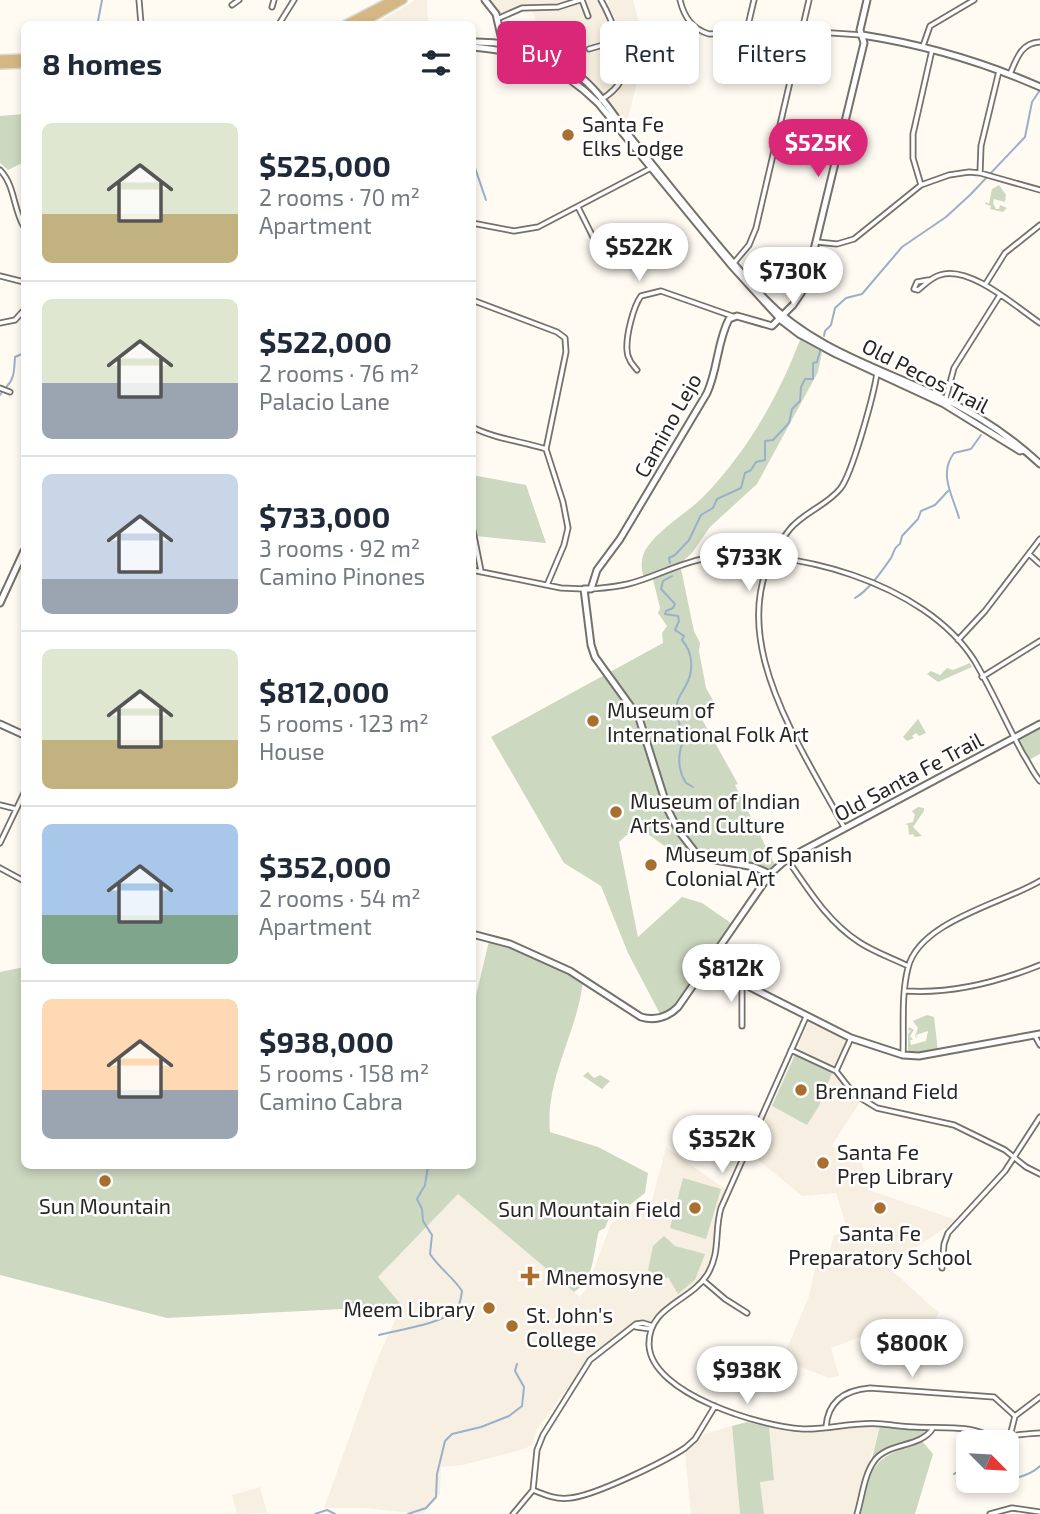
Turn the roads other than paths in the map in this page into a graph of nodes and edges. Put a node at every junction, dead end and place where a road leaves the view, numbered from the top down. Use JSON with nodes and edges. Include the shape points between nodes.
{"nodes":[{"id":1,"x":139,"y":0,"type":"edge"},
{"id":2,"x":239,"y":0,"type":"edge"},
{"id":3,"x":274,"y":0,"type":"edge"},
{"id":4,"x":294,"y":0,"type":"edge"},
{"id":5,"x":392,"y":0,"type":"edge"},
{"id":6,"x":403,"y":0,"type":"edge"},
{"id":7,"x":485,"y":0,"type":"edge"},
{"id":8,"x":581,"y":0,"type":"edge"},
{"id":9,"x":601,"y":0,"type":"edge"},
{"id":10,"x":680,"y":0,"type":"edge"},
{"id":11,"x":754,"y":0,"type":"edge"},
{"id":12,"x":809,"y":0,"type":"edge"},
{"id":13,"x":867,"y":0,"type":"edge"},
{"id":14,"x":971,"y":1,"type":"edge"},
{"id":15,"x":232,"y":5,"type":"dead end"},
{"id":16,"x":272,"y":7,"type":"dead end"},
{"id":17,"x":588,"y":16,"type":"dead end"},
{"id":18,"x":497,"y":19,"type":"joint"},
{"id":19,"x":141,"y":21,"type":"edge"},
{"id":20,"x":282,"y":21,"type":"edge"},
{"id":21,"x":352,"y":21,"type":"edge"},
{"id":22,"x":369,"y":21,"type":"edge"},
{"id":23,"x":612,"y":21,"type":"edge"},
{"id":24,"x":749,"y":21,"type":"edge"},
{"id":25,"x":804,"y":21,"type":"edge"},
{"id":26,"x":831,"y":33,"type":"edge"},
{"id":27,"x":713,"y":34,"type":"edge"},
{"id":28,"x":862,"y":35,"type":"junction"},
{"id":29,"x":476,"y":42,"type":"edge"},
{"id":30,"x":497,"y":42,"type":"edge"},
{"id":31,"x":1040,"y":42,"type":"edge"},
{"id":32,"x":600,"y":46,"type":"edge"},
{"id":33,"x":923,"y":46,"type":"junction"},
{"id":34,"x":476,"y":47,"type":"edge"},
{"id":35,"x":933,"y":48,"type":"junction"},
{"id":36,"x":589,"y":49,"type":"dead end"},
{"id":37,"x":497,"y":50,"type":"edge"},
{"id":38,"x":21,"y":58,"type":"edge"},
{"id":39,"x":0,"y":59,"type":"edge"},
{"id":40,"x":21,"y":64,"type":"edge"},
{"id":41,"x":0,"y":65,"type":"edge"},
{"id":42,"x":999,"y":69,"type":"junction"},
{"id":43,"x":1010,"y":74,"type":"junction"},
{"id":44,"x":578,"y":84,"type":"edge"},
{"id":45,"x":586,"y":84,"type":"edge"},
{"id":46,"x":619,"y":84,"type":"edge"},
{"id":47,"x":790,"y":84,"type":"edge"},
{"id":48,"x":1040,"y":87,"type":"edge"},
{"id":49,"x":600,"y":101,"type":"junction"},
{"id":50,"x":653,"y":167,"type":"junction"},
{"id":51,"x":0,"y":170,"type":"edge"},
{"id":52,"x":980,"y":173,"type":"junction"},
{"id":53,"x":921,"y":185,"type":"junction"},
{"id":54,"x":1040,"y":190,"type":"edge"},
{"id":55,"x":578,"y":207,"type":"junction"},
{"id":56,"x":21,"y":221,"type":"edge"},
{"id":57,"x":476,"y":224,"type":"edge"},
{"id":58,"x":1040,"y":225,"type":"edge"},
{"id":59,"x":817,"y":242,"type":"junction"},
{"id":60,"x":595,"y":247,"type":"dead end"},
{"id":61,"x":733,"y":264,"type":"junction"},
{"id":62,"x":0,"y":276,"type":"edge"},
{"id":63,"x":928,"y":280,"type":"dead end"},
{"id":64,"x":21,"y":281,"type":"edge"},
{"id":65,"x":985,"y":285,"type":"junction"},
{"id":66,"x":1000,"y":295,"type":"junction"},
{"id":67,"x":476,"y":301,"type":"edge"},
{"id":68,"x":21,"y":313,"type":"edge"},
{"id":69,"x":732,"y":316,"type":"junction"},
{"id":70,"x":781,"y":317,"type":"junction"},
{"id":71,"x":0,"y":323,"type":"edge"},
{"id":72,"x":1040,"y":323,"type":"edge"},
{"id":73,"x":637,"y":370,"type":"dead end"},
{"id":74,"x":877,"y":373,"type":"junction"},
{"id":75,"x":0,"y":388,"type":"edge"},
{"id":76,"x":10,"y":392,"type":"dead end"},
{"id":77,"x":945,"y":402,"type":"junction"},
{"id":78,"x":476,"y":429,"type":"edge"},
{"id":79,"x":546,"y":449,"type":"junction"},
{"id":80,"x":1040,"y":464,"type":"edge"},
{"id":81,"x":1040,"y":539,"type":"edge"},
{"id":82,"x":476,"y":546,"type":"edge"},
{"id":83,"x":1028,"y":554,"type":"junction"},
{"id":84,"x":21,"y":558,"type":"edge"},
{"id":85,"x":772,"y":558,"type":"junction"},
{"id":86,"x":1040,"y":564,"type":"edge"},
{"id":87,"x":476,"y":570,"type":"edge"},
{"id":88,"x":481,"y":571,"type":"junction"},
{"id":89,"x":547,"y":585,"type":"junction"},
{"id":90,"x":588,"y":589,"type":"junction"},
{"id":91,"x":0,"y":603,"type":"edge"},
{"id":92,"x":958,"y":640,"type":"junction"},
{"id":93,"x":1040,"y":641,"type":"edge"},
{"id":94,"x":982,"y":677,"type":"junction"},
{"id":95,"x":0,"y":724,"type":"edge"},
{"id":96,"x":1040,"y":724,"type":"edge"},
{"id":97,"x":21,"y":734,"type":"edge"},
{"id":98,"x":1014,"y":738,"type":"junction"},
{"id":99,"x":1040,"y":781,"type":"edge"},
{"id":100,"x":21,"y":799,"type":"edge"},
{"id":101,"x":0,"y":805,"type":"edge"},
{"id":102,"x":16,"y":809,"type":"junction"},
{"id":103,"x":844,"y":827,"type":"junction"},
{"id":104,"x":0,"y":843,"type":"edge"},
{"id":105,"x":787,"y":859,"type":"junction"},
{"id":106,"x":0,"y":868,"type":"edge"},
{"id":107,"x":770,"y":874,"type":"junction"},
{"id":108,"x":21,"y":879,"type":"edge"},
{"id":109,"x":1040,"y":881,"type":"edge"},
{"id":110,"x":476,"y":935,"type":"edge"},
{"id":111,"x":715,"y":953,"type":"junction"},
{"id":112,"x":1040,"y":965,"type":"edge"},
{"id":113,"x":908,"y":966,"type":"junction"},
{"id":114,"x":741,"y":984,"type":"junction"},
{"id":115,"x":906,"y":992,"type":"junction"},
{"id":116,"x":806,"y":1017,"type":"junction"},
{"id":117,"x":742,"y":1026,"type":"dead end"},
{"id":118,"x":1037,"y":1035,"type":"edge"},
{"id":119,"x":851,"y":1038,"type":"junction"},
{"id":120,"x":1040,"y":1045,"type":"edge"},
{"id":121,"x":791,"y":1050,"type":"junction"},
{"id":122,"x":903,"y":1055,"type":"junction"},
{"id":123,"x":836,"y":1071,"type":"junction"},
{"id":124,"x":1040,"y":1117,"type":"edge"},
{"id":125,"x":1014,"y":1158,"type":"junction"},
{"id":126,"x":1040,"y":1174,"type":"edge"},
{"id":127,"x":942,"y":1268,"type":"dead end"},
{"id":128,"x":704,"y":1280,"type":"junction"},
{"id":129,"x":747,"y":1313,"type":"dead end"},
{"id":130,"x":652,"y":1327,"type":"junction"},
{"id":131,"x":1040,"y":1397,"type":"edge"},
{"id":132,"x":715,"y":1406,"type":"junction"},
{"id":133,"x":1015,"y":1416,"type":"junction"},
{"id":134,"x":826,"y":1427,"type":"junction"},
{"id":135,"x":933,"y":1428,"type":"junction"},
{"id":136,"x":970,"y":1430,"type":"edge"},
{"id":137,"x":1012,"y":1430,"type":"edge"},
{"id":138,"x":1040,"y":1433,"type":"edge"},
{"id":139,"x":1019,"y":1435,"type":"edge"},
{"id":140,"x":533,"y":1490,"type":"junction"},
{"id":141,"x":1040,"y":1512,"type":"edge"},
{"id":142,"x":513,"y":1514,"type":"edge"},
{"id":143,"x":857,"y":1514,"type":"edge"},
{"id":144,"x":990,"y":1514,"type":"edge"}],
"edges":[{"from":1,"to":19,"type":"street"},
{"from":2,"to":15,"type":"street"},
{"from":3,"to":16,"type":"street"},
{"from":4,"to":20,"type":"street"},
{"from":5,"to":21,"type":"main road"},
{"from":6,"to":22,"type":"main road"},
{"from":7,"to":18,"type":"street"},
{"from":8,"to":17,"type":"street"},
{"from":8,"to":18,"type":"street","via":[[555,8],[522,8]]},
{"from":9,"to":23,"type":"street"},
{"from":10,"to":27,"type":"street","via":[[686,17],[701,31]]},
{"from":11,"to":24,"type":"street"},
{"from":12,"to":25,"type":"street"},
{"from":13,"to":28,"type":"street"},
{"from":14,"to":33,"type":"street","via":[[930,26]]},
{"from":26,"to":28,"type":"street"},
{"from":28,"to":33,"type":"street"},
{"from":28,"to":59,"type":"street","via":[[864,43]]},
{"from":29,"to":30,"type":"street","name":"Old Pecos Trail"},
{"from":31,"to":43,"type":"street","via":[[1021,50]]},
{"from":32,"to":36,"type":"street"},
{"from":33,"to":35,"type":"street"},
{"from":34,"to":37,"type":"street","name":"Old Pecos Trail"},
{"from":35,"to":42,"type":"street"},
{"from":35,"to":53,"type":"street","via":[[913,134],[913,158]]},
{"from":38,"to":39,"type":"main road"},
{"from":40,"to":41,"type":"main road"},
{"from":42,"to":43,"type":"street"},
{"from":42,"to":52,"type":"street","via":[[981,146]]},
{"from":43,"to":48,"type":"street"},
{"from":44,"to":49,"type":"street","name":"Old Pecos Trail"},
{"from":45,"to":49,"type":"street","name":"Old Pecos Trail"},
{"from":46,"to":49,"type":"street"},
{"from":47,"to":61,"type":"street","via":[[756,228]]},
{"from":49,"to":50,"type":"street","name":"Old Pecos Trail"},
{"from":50,"to":55,"type":"street"},
{"from":50,"to":61,"type":"street","name":"Old Pecos Trail"},
{"from":51,"to":56,"type":"street","via":[[9,182]]},
{"from":52,"to":53,"type":"street","via":[[949,174]]},
{"from":52,"to":54,"type":"street"},
{"from":53,"to":59,"type":"street","via":[[854,239],[836,244]]},
{"from":55,"to":57,"type":"street","via":[[526,229]]},
{"from":55,"to":60,"type":"street"},
{"from":58,"to":65,"type":"street","via":[[1005,253]]},
{"from":59,"to":70,"type":"street","via":[[805,287]]},
{"from":61,"to":70,"type":"street","name":"Old Pecos Trail"},
{"from":62,"to":64,"type":"street"},
{"from":63,"to":65,"type":"street","via":[[956,273]]},
{"from":65,"to":66,"type":"street"},
{"from":66,"to":72,"type":"street"},
{"from":66,"to":77,"type":"street","via":[[954,368]]},
{"from":67,"to":79,"type":"street","via":[[565,338]]},
{"from":68,"to":71,"type":"street","via":[[15,320]]},
{"from":69,"to":70,"type":"street","via":[[769,326]]},
{"from":69,"to":73,"type":"street","via":[[662,290],[641,296],[626,349]]},
{"from":69,"to":90,"type":"street","name":"Camino Lejo","via":[[707,393]]},
{"from":70,"to":74,"type":"street","name":"Old Pecos Trail"},
{"from":74,"to":77,"type":"street","name":"Old Pecos Trail"},
{"from":74,"to":85,"type":"street","via":[[844,484],[795,523]]},
{"from":75,"to":76,"type":"street"},
{"from":77,"to":80,"type":"street","name":"Old Pecos Trail","via":[[1018,444]]},
{"from":78,"to":79,"type":"street"},
{"from":79,"to":89,"type":"street","via":[[568,522]]},
{"from":81,"to":83,"type":"street"},
{"from":82,"to":88,"type":"street"},
{"from":83,"to":86,"type":"street"},
{"from":83,"to":92,"type":"street"},
{"from":84,"to":91,"type":"street"},
{"from":85,"to":90,"type":"street","via":[[702,559],[626,585]]},
{"from":85,"to":92,"type":"street","via":[[840,572],[886,588],[916,603]]},
{"from":85,"to":103,"type":"street","via":[[758,622],[761,651],[782,710]]},
{"from":87,"to":88,"type":"street"},
{"from":88,"to":89,"type":"street"},
{"from":89,"to":90,"type":"street"},
{"from":90,"to":107,"type":"street","via":[[595,657],[639,718],[678,830],[699,857]]},
{"from":92,"to":94,"type":"street"},
{"from":93,"to":94,"type":"street"},
{"from":94,"to":98,"type":"street"},
{"from":95,"to":97,"type":"street"},
{"from":96,"to":98,"type":"street","name":"Old Santa Fe Trail"},
{"from":98,"to":99,"type":"street"},
{"from":98,"to":103,"type":"street","name":"Old Santa Fe Trail"},
{"from":100,"to":102,"type":"street"},
{"from":101,"to":102,"type":"street"},
{"from":102,"to":104,"type":"street"},
{"from":103,"to":105,"type":"street","name":"Old Santa Fe Trail"},
{"from":105,"to":107,"type":"street","name":"Old Santa Fe Trail"},
{"from":105,"to":113,"type":"street","via":[[837,926],[860,943]]},
{"from":106,"to":108,"type":"street"},
{"from":107,"to":111,"type":"street","name":"Old Santa Fe Trail"},
{"from":109,"to":113,"type":"street","via":[[947,925],[923,944]]},
{"from":110,"to":111,"type":"street","name":"Old Santa Fe Trail","via":[[510,944],[570,971],[634,1014],[655,1019],[678,1007]]},
{"from":111,"to":114,"type":"street"},
{"from":112,"to":115,"type":"street","via":[[982,985]]},
{"from":113,"to":115,"type":"street"},
{"from":114,"to":116,"type":"street"},
{"from":114,"to":117,"type":"street"},
{"from":115,"to":122,"type":"street"},
{"from":116,"to":119,"type":"street"},
{"from":116,"to":121,"type":"street"},
{"from":118,"to":120,"type":"street"},
{"from":118,"to":122,"type":"street"},
{"from":119,"to":122,"type":"street"},
{"from":119,"to":123,"type":"street"},
{"from":121,"to":123,"type":"street"},
{"from":121,"to":128,"type":"street","via":[[721,1208],[716,1254]]},
{"from":123,"to":125,"type":"street","via":[[854,1094],[877,1108],[954,1125]]},
{"from":124,"to":125,"type":"street"},
{"from":125,"to":126,"type":"street"},
{"from":125,"to":127,"type":"street","via":[[948,1233]]},
{"from":128,"to":129,"type":"street"},
{"from":128,"to":130,"type":"street","via":[[664,1310]]},
{"from":130,"to":132,"type":"street","via":[[651,1355],[662,1374]]},
{"from":130,"to":140,"type":"street","via":[[639,1323],[590,1360],[537,1450]]},
{"from":131,"to":133,"type":"street"},
{"from":132,"to":134,"type":"street","via":[[793,1428]]},
{"from":132,"to":140,"type":"street","via":[[685,1448],[614,1483],[572,1498]]},
{"from":133,"to":134,"type":"street","via":[[994,1397],[870,1388],[840,1397]]},
{"from":133,"to":137,"type":"street"},
{"from":134,"to":135,"type":"street","via":[[861,1423]]},
{"from":135,"to":136,"type":"street"},
{"from":135,"to":143,"type":"street","via":[[921,1439],[878,1457]]},
{"from":138,"to":139,"type":"street"},
{"from":140,"to":142,"type":"street"},
{"from":141,"to":144,"type":"street","via":[[1012,1508]]}]}
